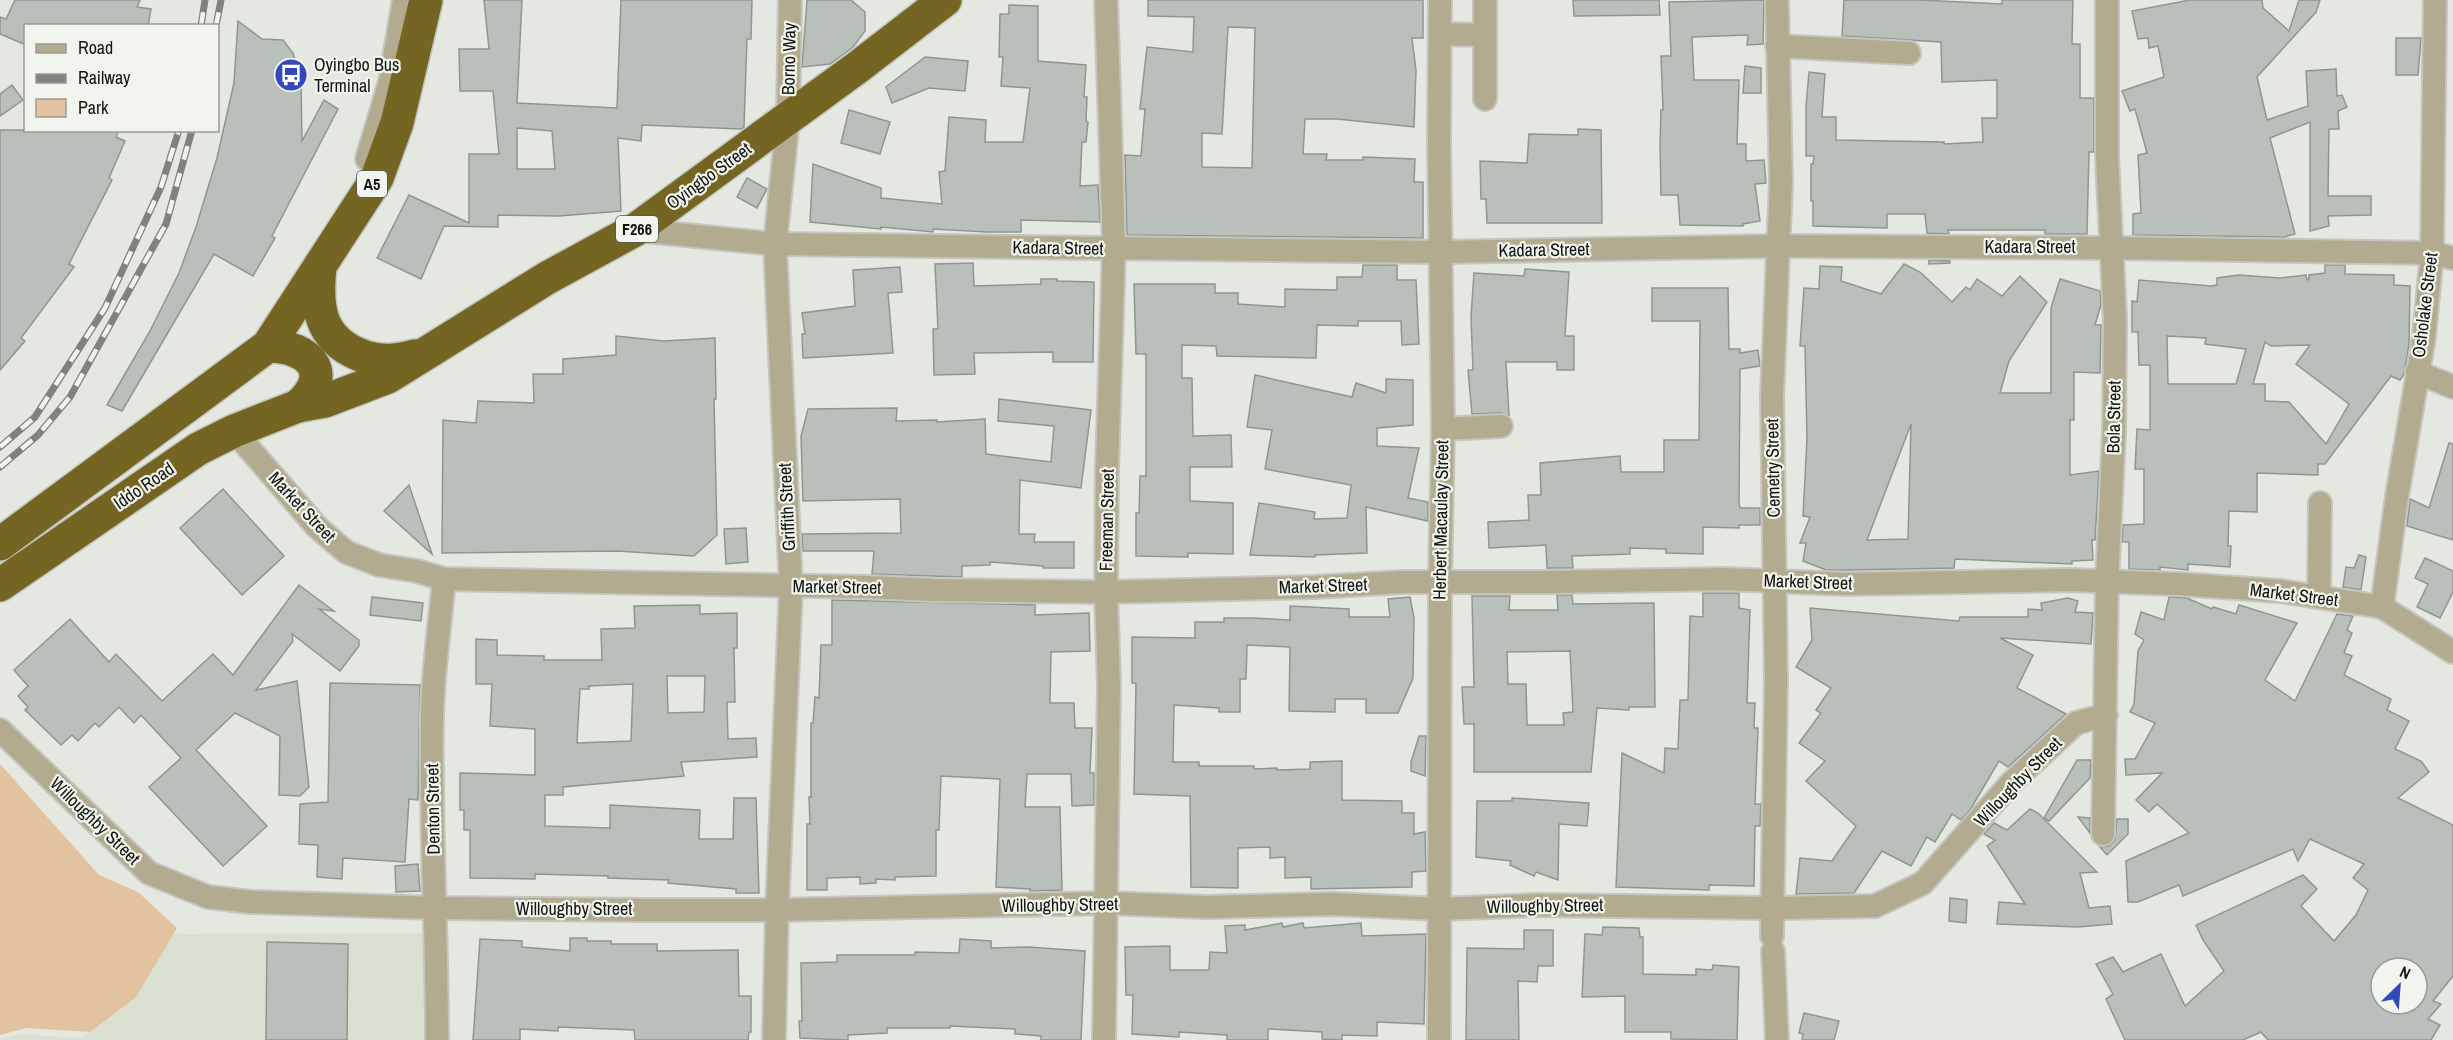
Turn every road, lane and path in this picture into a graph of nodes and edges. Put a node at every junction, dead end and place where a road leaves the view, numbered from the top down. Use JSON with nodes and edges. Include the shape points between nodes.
{"nodes":[{"id":1,"x":404,"y":0,"type":"edge"},
{"id":2,"x":426,"y":0,"type":"edge"},
{"id":3,"x":790,"y":0,"type":"edge"},
{"id":4,"x":945,"y":0,"type":"edge"},
{"id":5,"x":1106,"y":0,"type":"edge"},
{"id":6,"x":1440,"y":0,"type":"edge"},
{"id":7,"x":1485,"y":0,"type":"edge"},
{"id":8,"x":1777,"y":0,"type":"edge"},
{"id":9,"x":2107,"y":0,"type":"edge"},
{"id":10,"x":2435,"y":0,"type":"edge"},
{"id":11,"x":1440,"y":34,"type":"junction"},
{"id":12,"x":1485,"y":35,"type":"junction"},
{"id":13,"x":1777,"y":46,"type":"junction"},
{"id":14,"x":1909,"y":53,"type":"dead end"},
{"id":15,"x":1485,"y":99,"type":"dead end"},
{"id":16,"x":788,"y":118,"type":"junction"},
{"id":17,"x":635,"y":230,"type":"junction"},
{"id":18,"x":775,"y":244,"type":"junction"},
{"id":19,"x":1780,"y":246,"type":"junction"},
{"id":20,"x":1114,"y":248,"type":"junction"},
{"id":21,"x":2113,"y":248,"type":"junction"},
{"id":22,"x":1441,"y":252,"type":"junction"},
{"id":23,"x":2443,"y":255,"type":"edge"},
{"id":24,"x":320,"y":266,"type":"junction"},
{"id":25,"x":268,"y":346,"type":"junction"},
{"id":26,"x":429,"y":353,"type":"junction"},
{"id":27,"x":2417,"y":372,"type":"junction"},
{"id":28,"x":2453,"y":387,"type":"edge"},
{"id":29,"x":298,"y":406,"type":"junction"},
{"id":30,"x":1501,"y":426,"type":"dead end"},
{"id":31,"x":1443,"y":429,"type":"junction"},
{"id":32,"x":234,"y":432,"type":"junction"},
{"id":33,"x":2320,"y":503,"type":"dead end"},
{"id":34,"x":0,"y":544,"type":"edge"},
{"id":35,"x":444,"y":579,"type":"junction"},
{"id":36,"x":1775,"y":580,"type":"junction"},
{"id":37,"x":1440,"y":582,"type":"junction"},
{"id":38,"x":2107,"y":582,"type":"junction"},
{"id":39,"x":0,"y":585,"type":"edge"},
{"id":40,"x":790,"y":587,"type":"junction"},
{"id":41,"x":1106,"y":592,"type":"junction"},
{"id":42,"x":2319,"y":597,"type":"junction"},
{"id":43,"x":2382,"y":607,"type":"junction"},
{"id":44,"x":2453,"y":652,"type":"edge"},
{"id":45,"x":2106,"y":716,"type":"junction"},
{"id":46,"x":0,"y":730,"type":"edge"},
{"id":47,"x":2103,"y":834,"type":"dead end"},
{"id":48,"x":1106,"y":903,"type":"junction"},
{"id":49,"x":436,"y":908,"type":"junction"},
{"id":50,"x":1773,"y":908,"type":"junction"},
{"id":51,"x":1440,"y":909,"type":"junction"},
{"id":52,"x":777,"y":910,"type":"junction"},
{"id":53,"x":437,"y":1040,"type":"edge"},
{"id":54,"x":774,"y":1040,"type":"edge"},
{"id":55,"x":1104,"y":1040,"type":"edge"},
{"id":56,"x":1439,"y":1040,"type":"edge"},
{"id":57,"x":1777,"y":1040,"type":"edge"}],
"edges":[{"from":1,"to":24,"type":"street","via":[[385,104],[366,163]]},
{"from":2,"to":24,"type":"highway","number":"A5","via":[[397,123],[376,178]]},
{"from":3,"to":16,"type":"street","name":"Borno Way"},
{"from":4,"to":16,"type":"highway","name":"Oyingbo Street","number":"F266"},
{"from":5,"to":20,"type":"street","name":"Freeman Street"},
{"from":6,"to":11,"type":"street","name":"Herbert Macaulay Street"},
{"from":7,"to":12,"type":"street"},
{"from":8,"to":13,"type":"street","name":"Cemetry Street"},
{"from":9,"to":21,"type":"street","name":"Bola Street"},
{"from":10,"to":23,"type":"street","name":"Osholake Street"},
{"from":11,"to":12,"type":"street"},
{"from":11,"to":22,"type":"street","name":"Herbert Macaulay Street"},
{"from":12,"to":15,"type":"street"},
{"from":13,"to":14,"type":"street"},
{"from":13,"to":19,"type":"street","name":"Cemetry Street"},
{"from":16,"to":17,"type":"highway","name":"Oyingbo Street","number":"F266"},
{"from":16,"to":18,"type":"street","name":"Griffith Street"},
{"from":17,"to":18,"type":"street","name":"Kadara Street"},
{"from":17,"to":26,"type":"highway","name":"Oyingbo Street","number":"F266","via":[[547,278]]},
{"from":18,"to":20,"type":"street","name":"Kadara Street"},
{"from":18,"to":40,"type":"street","name":"Griffith Street"},
{"from":19,"to":21,"type":"street","name":"Kadara Street"},
{"from":19,"to":22,"type":"street","name":"Kadara Street"},
{"from":19,"to":36,"type":"street","name":"Cemetry Street","via":[[1772,396]]},
{"from":20,"to":22,"type":"street","name":"Kadara Street"},
{"from":20,"to":41,"type":"street","name":"Freeman Street"},
{"from":21,"to":23,"type":"street","name":"Kadara Street"},
{"from":21,"to":38,"type":"street","name":"Bola Street","via":[[2114,432]]},
{"from":22,"to":31,"type":"street","name":"Herbert Macaulay Street"},
{"from":23,"to":27,"type":"street","name":"Osholake Street"},
{"from":24,"to":25,"type":"highway","number":"A5"},
{"from":24,"to":26,"type":"highway","number":"F266","via":[[317,293],[321,313],[339,346],[374,360],[397,361]]},
{"from":25,"to":29,"type":"highway","via":[[302,353],[315,366],[314,383]]},
{"from":25,"to":34,"type":"highway","number":"A5"},
{"from":26,"to":29,"type":"highway","name":"Oyingbo Street","number":"F266","via":[[388,377],[325,401]]},
{"from":27,"to":28,"type":"street"},
{"from":27,"to":43,"type":"street","name":"Osholake Street"},
{"from":29,"to":32,"type":"highway","name":"Iddo Road"},
{"from":30,"to":31,"type":"street"},
{"from":31,"to":37,"type":"street","name":"Herbert Macaulay Street"},
{"from":32,"to":35,"type":"street","name":"Market Street","via":[[317,527],[346,552],[379,565]]},
{"from":32,"to":39,"type":"highway","name":"Iddo Road","via":[[198,449]]},
{"from":33,"to":42,"type":"street"},
{"from":35,"to":40,"type":"street","name":"Market Street"},
{"from":35,"to":49,"type":"street","name":"Denton Street","via":[[432,712],[431,826]]},
{"from":36,"to":37,"type":"street","name":"Market Street"},
{"from":36,"to":38,"type":"street","name":"Market Street","via":[[1848,584]]},
{"from":36,"to":50,"type":"street","name":"Cemetry Street"},
{"from":37,"to":41,"type":"street","name":"Market Street"},
{"from":37,"to":51,"type":"street","name":"Herbert Macaulay Street"},
{"from":38,"to":42,"type":"street","name":"Market Street","via":[[2281,591]]},
{"from":38,"to":45,"type":"street","name":"Bola Street"},
{"from":40,"to":41,"type":"street","name":"Market Street"},
{"from":40,"to":52,"type":"street","name":"Griffith Street"},
{"from":41,"to":48,"type":"street","name":"Freeman Street","via":[[1109,686]]},
{"from":42,"to":43,"type":"street","name":"Market Street"},
{"from":43,"to":44,"type":"street","name":"Market Street"},
{"from":45,"to":47,"type":"street","name":"Bola Street"},
{"from":45,"to":50,"type":"street","name":"Willoughby Street","via":[[2076,723],[2013,782],[1923,883],[1875,906]]},
{"from":46,"to":49,"type":"street","name":"Willoughby Street","via":[[149,873],[208,897]]},
{"from":48,"to":51,"type":"street","name":"Willoughby Street","via":[[1205,907],[1334,904]]},
{"from":48,"to":52,"type":"street","name":"Willoughby Street"},
{"from":48,"to":55,"type":"street","name":"Freeman Street"},
{"from":49,"to":52,"type":"street","name":"Willoughby Street"},
{"from":49,"to":53,"type":"street","name":"Denton Street"},
{"from":50,"to":51,"type":"street","name":"Willoughby Street","via":[[1537,905]]},
{"from":50,"to":57,"type":"street","name":"Cemetry Street"},
{"from":51,"to":56,"type":"street","name":"Herbert Macaulay Street"},
{"from":52,"to":54,"type":"street","name":"Griffith Street"}]}
